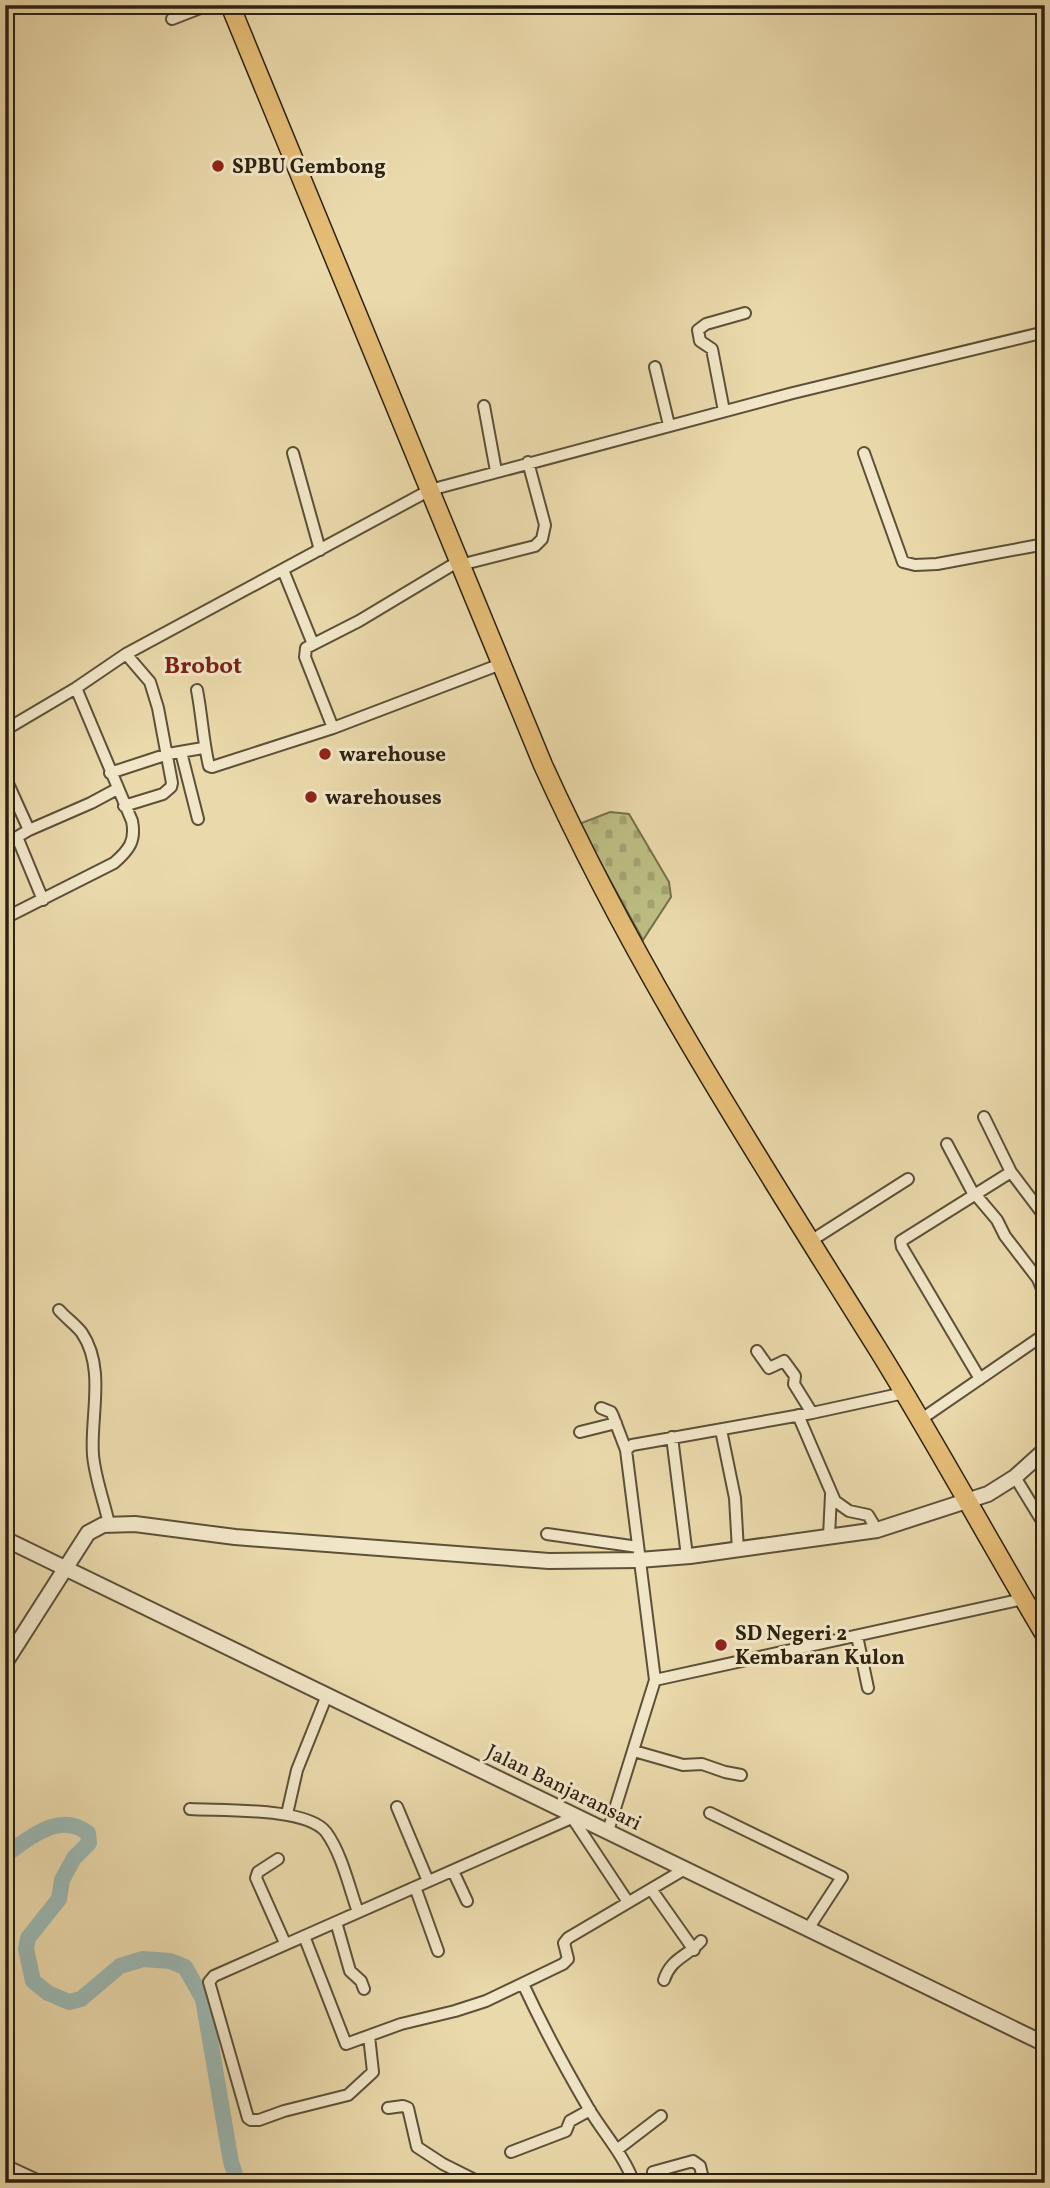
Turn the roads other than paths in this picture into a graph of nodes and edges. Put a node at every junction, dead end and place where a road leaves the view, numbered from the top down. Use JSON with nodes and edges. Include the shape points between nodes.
{"nodes":[{"id":1,"x":208,"y":5,"type":"edge"},
{"id":2,"x":230,"y":5,"type":"edge"},
{"id":3,"x":172,"y":19,"type":"dead end"},
{"id":4,"x":744,"y":313,"type":"dead end"},
{"id":5,"x":1045,"y":332,"type":"edge"},
{"id":6,"x":655,"y":367,"type":"dead end"},
{"id":7,"x":484,"y":406,"type":"dead end"},
{"id":8,"x":724,"y":411,"type":"junction"},
{"id":9,"x":669,"y":425,"type":"junction"},
{"id":10,"x":293,"y":453,"type":"dead end"},
{"id":11,"x":864,"y":453,"type":"dead end"},
{"id":12,"x":528,"y":462,"type":"junction"},
{"id":13,"x":496,"y":471,"type":"junction"},
{"id":14,"x":430,"y":490,"type":"junction"},
{"id":15,"x":1045,"y":544,"type":"edge"},
{"id":16,"x":320,"y":550,"type":"junction"},
{"id":17,"x":460,"y":563,"type":"junction"},
{"id":18,"x":283,"y":570,"type":"junction"},
{"id":19,"x":313,"y":644,"type":"junction"},
{"id":20,"x":126,"y":654,"type":"junction"},
{"id":21,"x":501,"y":664,"type":"junction"},
{"id":22,"x":76,"y":688,"type":"junction"},
{"id":23,"x":197,"y":690,"type":"dead end"},
{"id":24,"x":333,"y":728,"type":"junction"},
{"id":25,"x":5,"y":730,"type":"edge"},
{"id":26,"x":203,"y":748,"type":"junction"},
{"id":27,"x":181,"y":752,"type":"junction"},
{"id":28,"x":168,"y":754,"type":"junction"},
{"id":29,"x":110,"y":773,"type":"junction"},
{"id":30,"x":5,"y":777,"type":"edge"},
{"id":31,"x":117,"y":789,"type":"junction"},
{"id":32,"x":124,"y":806,"type":"junction"},
{"id":33,"x":198,"y":818,"type":"dead end"},
{"id":34,"x":29,"y":830,"type":"junction"},
{"id":35,"x":17,"y":837,"type":"junction"},
{"id":36,"x":5,"y":844,"type":"edge"},
{"id":37,"x":43,"y":900,"type":"junction"},
{"id":38,"x":5,"y":918,"type":"edge"},
{"id":39,"x":984,"y":1117,"type":"dead end"},
{"id":40,"x":947,"y":1144,"type":"dead end"},
{"id":41,"x":1011,"y":1172,"type":"junction"},
{"id":42,"x":908,"y":1179,"type":"dead end"},
{"id":43,"x":975,"y":1195,"type":"junction"},
{"id":44,"x":1045,"y":1217,"type":"edge"},
{"id":45,"x":809,"y":1242,"type":"junction"},
{"id":46,"x":1045,"y":1296,"type":"edge"},
{"id":47,"x":58,"y":1310,"type":"dead end"},
{"id":48,"x":1045,"y":1334,"type":"edge"},
{"id":49,"x":757,"y":1352,"type":"dead end"},
{"id":50,"x":980,"y":1379,"type":"junction"},
{"id":51,"x":904,"y":1393,"type":"junction"},
{"id":52,"x":601,"y":1408,"type":"dead end"},
{"id":53,"x":811,"y":1413,"type":"junction"},
{"id":54,"x":798,"y":1415,"type":"junction"},
{"id":55,"x":920,"y":1420,"type":"junction"},
{"id":56,"x":616,"y":1423,"type":"junction"},
{"id":57,"x":721,"y":1430,"type":"junction"},
{"id":58,"x":580,"y":1432,"type":"dead end"},
{"id":59,"x":672,"y":1437,"type":"junction"},
{"id":60,"x":626,"y":1450,"type":"junction"},
{"id":61,"x":1045,"y":1450,"type":"edge"},
{"id":62,"x":1015,"y":1477,"type":"junction"},
{"id":63,"x":831,"y":1495,"type":"junction"},
{"id":64,"x":966,"y":1501,"type":"junction"},
{"id":65,"x":109,"y":1524,"type":"junction"},
{"id":66,"x":1045,"y":1526,"type":"edge"},
{"id":67,"x":877,"y":1530,"type":"junction"},
{"id":68,"x":547,"y":1534,"type":"dead end"},
{"id":69,"x":829,"y":1536,"type":"junction"},
{"id":70,"x":5,"y":1539,"type":"edge"},
{"id":71,"x":738,"y":1550,"type":"junction"},
{"id":72,"x":638,"y":1553,"type":"junction"},
{"id":73,"x":687,"y":1556,"type":"junction"},
{"id":74,"x":65,"y":1567,"type":"junction"},
{"id":75,"x":1023,"y":1599,"type":"junction"},
{"id":76,"x":857,"y":1636,"type":"junction"},
{"id":77,"x":1045,"y":1636,"type":"edge"},
{"id":78,"x":5,"y":1663,"type":"edge"},
{"id":79,"x":655,"y":1680,"type":"junction"},
{"id":80,"x":868,"y":1688,"type":"dead end"},
{"id":81,"x":327,"y":1695,"type":"junction"},
{"id":82,"x":634,"y":1752,"type":"junction"},
{"id":83,"x":741,"y":1775,"type":"dead end"},
{"id":84,"x":397,"y":1807,"type":"dead end"},
{"id":85,"x":190,"y":1809,"type":"dead end"},
{"id":86,"x":710,"y":1812,"type":"dead end"},
{"id":87,"x":287,"y":1814,"type":"junction"},
{"id":88,"x":575,"y":1818,"type":"junction"},
{"id":89,"x":608,"y":1831,"type":"junction"},
{"id":90,"x":278,"y":1859,"type":"dead end"},
{"id":91,"x":685,"y":1869,"type":"junction"},
{"id":92,"x":453,"y":1871,"type":"junction"},
{"id":93,"x":428,"y":1881,"type":"junction"},
{"id":94,"x":415,"y":1887,"type":"junction"},
{"id":95,"x":651,"y":1889,"type":"junction"},
{"id":96,"x":467,"y":1901,"type":"dead end"},
{"id":97,"x":628,"y":1902,"type":"junction"},
{"id":98,"x":358,"y":1912,"type":"junction"},
{"id":99,"x":336,"y":1922,"type":"junction"},
{"id":100,"x":808,"y":1928,"type":"junction"},
{"id":101,"x":304,"y":1936,"type":"junction"},
{"id":102,"x":285,"y":1943,"type":"junction"},
{"id":103,"x":438,"y":1951,"type":"dead end"},
{"id":104,"x":664,"y":1980,"type":"dead end"},
{"id":105,"x":523,"y":1984,"type":"junction"},
{"id":106,"x":364,"y":1989,"type":"dead end"},
{"id":107,"x":369,"y":2036,"type":"junction"},
{"id":108,"x":1045,"y":2044,"type":"edge"},
{"id":109,"x":388,"y":2108,"type":"dead end"},
{"id":110,"x":590,"y":2110,"type":"junction"},
{"id":111,"x":661,"y":2116,"type":"dead end"},
{"id":112,"x":618,"y":2149,"type":"junction"},
{"id":113,"x":511,"y":2152,"type":"dead end"},
{"id":114,"x":5,"y":2165,"type":"edge"},
{"id":115,"x":653,"y":2172,"type":"dead end"},
{"id":116,"x":44,"y":2183,"type":"edge"},
{"id":117,"x":481,"y":2183,"type":"edge"},
{"id":118,"x":634,"y":2183,"type":"edge"},
{"id":119,"x":704,"y":2183,"type":"edge"}],
"edges":[{"from":1,"to":3,"type":"street"},
{"from":2,"to":14,"type":"main road"},
{"from":4,"to":8,"type":"street","via":[[698,330],[700,341],[712,349]]},
{"from":5,"to":8,"type":"street"},
{"from":6,"to":9,"type":"street"},
{"from":7,"to":13,"type":"street"},
{"from":8,"to":9,"type":"street"},
{"from":9,"to":12,"type":"street"},
{"from":10,"to":16,"type":"street"},
{"from":11,"to":15,"type":"street","via":[[901,559],[907,564],[937,564]]},
{"from":12,"to":13,"type":"street"},
{"from":12,"to":17,"type":"street","via":[[545,525],[542,539],[535,546]]},
{"from":13,"to":14,"type":"street"},
{"from":14,"to":16,"type":"street"},
{"from":14,"to":17,"type":"main road"},
{"from":16,"to":18,"type":"street"},
{"from":17,"to":19,"type":"street"},
{"from":17,"to":21,"type":"main road"},
{"from":18,"to":19,"type":"street"},
{"from":18,"to":20,"type":"street"},
{"from":19,"to":24,"type":"street","via":[[306,648],[305,657]]},
{"from":20,"to":22,"type":"street"},
{"from":20,"to":28,"type":"street","via":[[150,682]]},
{"from":21,"to":24,"type":"street"},
{"from":21,"to":45,"type":"main road","via":[[605,895],[656,989]]},
{"from":22,"to":25,"type":"street"},
{"from":22,"to":29,"type":"street"},
{"from":23,"to":26,"type":"street"},
{"from":24,"to":26,"type":"street","via":[[212,767]]},
{"from":26,"to":27,"type":"street"},
{"from":27,"to":28,"type":"street"},
{"from":27,"to":33,"type":"street"},
{"from":28,"to":29,"type":"street"},
{"from":28,"to":32,"type":"street","via":[[172,783],[168,791]]},
{"from":29,"to":31,"type":"street"},
{"from":30,"to":34,"type":"street"},
{"from":31,"to":32,"type":"street"},
{"from":31,"to":34,"type":"street"},
{"from":32,"to":37,"type":"street","via":[[134,831],[128,851]]},
{"from":34,"to":35,"type":"street"},
{"from":35,"to":36,"type":"street"},
{"from":35,"to":37,"type":"street"},
{"from":37,"to":38,"type":"street"},
{"from":39,"to":41,"type":"street"},
{"from":40,"to":43,"type":"street"},
{"from":41,"to":43,"type":"street"},
{"from":41,"to":44,"type":"street"},
{"from":42,"to":45,"type":"street"},
{"from":43,"to":46,"type":"street","via":[[1038,1279]]},
{"from":43,"to":50,"type":"street","via":[[901,1243]]},
{"from":45,"to":51,"type":"main road"},
{"from":47,"to":65,"type":"street","via":[[80,1330],[92,1355],[94,1459]]},
{"from":48,"to":50,"type":"street"},
{"from":49,"to":53,"type":"street","via":[[769,1368],[784,1361]]},
{"from":50,"to":55,"type":"street"},
{"from":51,"to":53,"type":"street"},
{"from":51,"to":55,"type":"main road"},
{"from":52,"to":56,"type":"street","via":[[611,1412]]},
{"from":53,"to":54,"type":"street"},
{"from":54,"to":57,"type":"street"},
{"from":54,"to":63,"type":"street"},
{"from":55,"to":64,"type":"main road"},
{"from":56,"to":58,"type":"street"},
{"from":56,"to":60,"type":"street"},
{"from":57,"to":59,"type":"street"},
{"from":57,"to":71,"type":"street","via":[[735,1498]]},
{"from":59,"to":60,"type":"street"},
{"from":59,"to":73,"type":"street"},
{"from":60,"to":72,"type":"street"},
{"from":61,"to":62,"type":"street"},
{"from":62,"to":64,"type":"street"},
{"from":62,"to":66,"type":"street"},
{"from":63,"to":67,"type":"street","via":[[840,1506],[867,1515]]},
{"from":63,"to":69,"type":"street"},
{"from":64,"to":67,"type":"street"},
{"from":64,"to":75,"type":"main road"},
{"from":65,"to":72,"type":"street","via":[[549,1561]]},
{"from":65,"to":74,"type":"street","via":[[88,1533]]},
{"from":67,"to":69,"type":"street"},
{"from":68,"to":72,"type":"street"},
{"from":69,"to":71,"type":"street"},
{"from":70,"to":74,"type":"street","name":"Jalan Banjaransari"},
{"from":71,"to":73,"type":"street"},
{"from":72,"to":73,"type":"street"},
{"from":72,"to":79,"type":"street"},
{"from":74,"to":78,"type":"street"},
{"from":74,"to":81,"type":"street","name":"Jalan Banjaransari"},
{"from":75,"to":76,"type":"street"},
{"from":75,"to":77,"type":"main road"},
{"from":76,"to":79,"type":"street"},
{"from":76,"to":80,"type":"street"},
{"from":79,"to":82,"type":"street"},
{"from":81,"to":87,"type":"street","via":[[297,1770]]},
{"from":81,"to":88,"type":"street","name":"Jalan Banjaransari"},
{"from":82,"to":83,"type":"street"},
{"from":82,"to":89,"type":"street"},
{"from":84,"to":93,"type":"street"},
{"from":85,"to":87,"type":"street"},
{"from":86,"to":100,"type":"street","via":[[842,1877]]},
{"from":87,"to":98,"type":"street","via":[[313,1822],[327,1834]]},
{"from":88,"to":89,"type":"street","name":"Jalan Banjaransari"},
{"from":88,"to":92,"type":"street"},
{"from":88,"to":97,"type":"street"},
{"from":89,"to":91,"type":"street","name":"Jalan Banjaransari"},
{"from":90,"to":102,"type":"street","via":[[256,1878]]},
{"from":91,"to":95,"type":"street"},
{"from":91,"to":100,"type":"street","name":"Jalan Banjaransari"},
{"from":92,"to":93,"type":"street"},
{"from":92,"to":96,"type":"street"},
{"from":93,"to":94,"type":"street"},
{"from":94,"to":98,"type":"street"},
{"from":94,"to":103,"type":"street"},
{"from":95,"to":97,"type":"street"},
{"from":95,"to":104,"type":"street","via":[[698,1946],[670,1965]]},
{"from":97,"to":105,"type":"street","via":[[568,1938],[564,1943],[566,1962]]},
{"from":98,"to":99,"type":"street"},
{"from":99,"to":101,"type":"street"},
{"from":99,"to":106,"type":"street","via":[[350,1970]]},
{"from":100,"to":108,"type":"street","name":"Jalan Banjaransari"},
{"from":101,"to":102,"type":"street"},
{"from":101,"to":107,"type":"street","via":[[346,2044]]},
{"from":102,"to":107,"type":"street","via":[[209,1982],[248,2118],[255,2121],[352,2093],[373,2072]]},
{"from":105,"to":107,"type":"street","via":[[468,2007]]},
{"from":105,"to":110,"type":"street"},
{"from":109,"to":117,"type":"street","via":[[408,2108],[417,2147]]},
{"from":110,"to":112,"type":"street"},
{"from":110,"to":113,"type":"street","via":[[570,2121],[566,2131]]},
{"from":111,"to":112,"type":"street"},
{"from":112,"to":118,"type":"street"},
{"from":114,"to":116,"type":"street"},
{"from":115,"to":119,"type":"street","via":[[693,2161],[700,2166]]}]}
